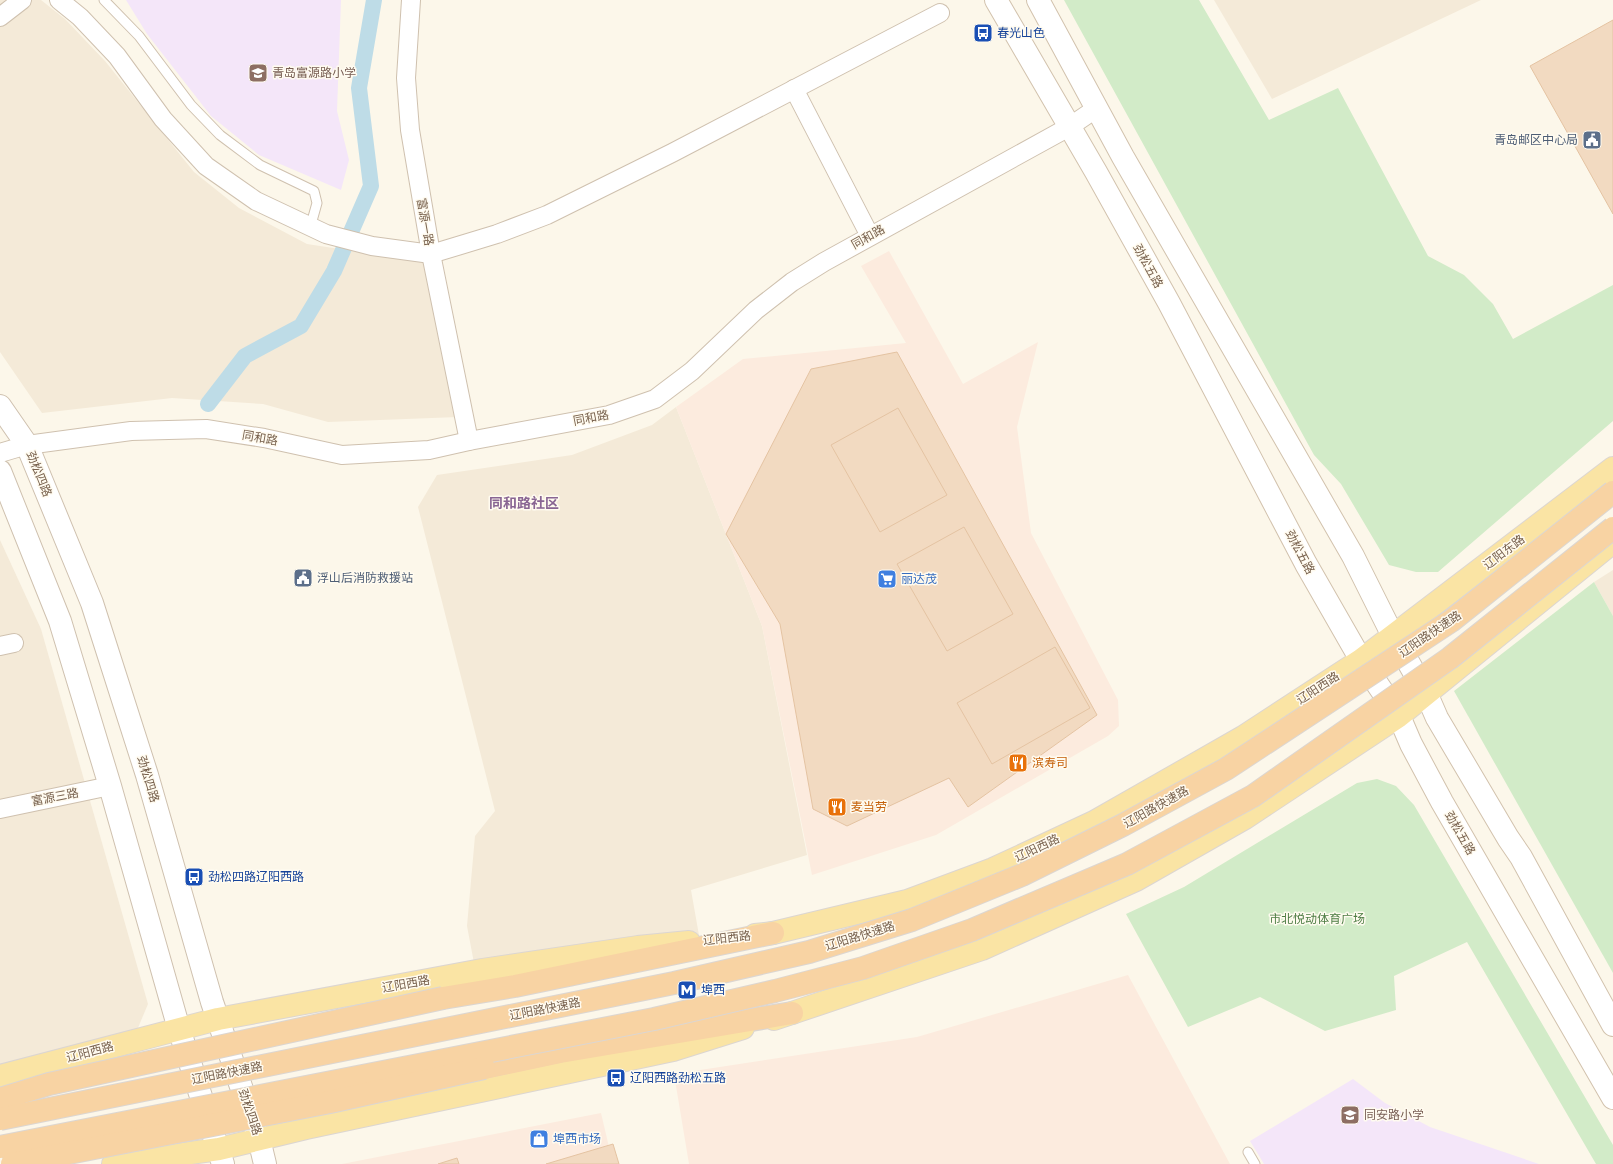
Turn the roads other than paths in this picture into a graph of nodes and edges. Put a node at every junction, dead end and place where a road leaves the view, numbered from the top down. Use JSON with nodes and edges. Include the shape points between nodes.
{"nodes":[{"id":1,"x":22,"y":0,"type":"edge"},
{"id":2,"x":59,"y":0,"type":"edge"},
{"id":3,"x":104,"y":0,"type":"edge"},
{"id":4,"x":411,"y":0,"type":"edge"},
{"id":5,"x":996,"y":0,"type":"edge"},
{"id":6,"x":1038,"y":0,"type":"edge"},
{"id":7,"x":940,"y":13,"type":"dead end"},
{"id":8,"x":0,"y":17,"type":"edge"},
{"id":9,"x":794,"y":89,"type":"junction"},
{"id":10,"x":1097,"y":108,"type":"junction"},
{"id":11,"x":1069,"y":127,"type":"junction"},
{"id":12,"x":318,"y":231,"type":"junction"},
{"id":13,"x":870,"y":236,"type":"junction"},
{"id":14,"x":431,"y":254,"type":"junction"},
{"id":15,"x":0,"y":406,"type":"edge"},
{"id":16,"x":470,"y":441,"type":"junction"},
{"id":17,"x":27,"y":444,"type":"junction"},
{"id":18,"x":0,"y":453,"type":"edge"},
{"id":19,"x":1613,"y":468,"type":"edge"},
{"id":20,"x":0,"y":471,"type":"edge"},
{"id":21,"x":1613,"y":492,"type":"edge"},
{"id":22,"x":1613,"y":528,"type":"edge"},
{"id":23,"x":1613,"y":542,"type":"edge"},
{"id":24,"x":1394,"y":635,"type":"junction"},
{"id":25,"x":1361,"y":660,"type":"junction"},
{"id":26,"x":1427,"y":695,"type":"junction"},
{"id":27,"x":1399,"y":716,"type":"junction"},
{"id":28,"x":110,"y":786,"type":"junction"},
{"id":29,"x":0,"y":809,"type":"edge"},
{"id":30,"x":773,"y":933,"type":"junction"},
{"id":31,"x":792,"y":1013,"type":"junction"},
{"id":32,"x":218,"y":1019,"type":"junction"},
{"id":33,"x":1613,"y":1025,"type":"edge"},
{"id":34,"x":179,"y":1029,"type":"junction"},
{"id":35,"x":0,"y":1076,"type":"edge"},
{"id":36,"x":1613,"y":1098,"type":"edge"},
{"id":37,"x":0,"y":1099,"type":"edge"},
{"id":38,"x":0,"y":1119,"type":"edge"},
{"id":39,"x":259,"y":1139,"type":"junction"},
{"id":40,"x":0,"y":1147,"type":"edge"},
{"id":41,"x":1248,"y":1152,"type":"dead end"},
{"id":42,"x":221,"y":1156,"type":"edge"},
{"id":43,"x":12,"y":1164,"type":"edge"},
{"id":44,"x":113,"y":1164,"type":"edge"},
{"id":45,"x":265,"y":1164,"type":"edge"},
{"id":46,"x":1255,"y":1164,"type":"edge"}],
"edges":[{"from":1,"to":8,"type":"street"},
{"from":2,"to":12,"type":"street","via":[[80,17],[117,56],[163,119],[206,166],[256,201]]},
{"from":3,"to":12,"type":"lane","via":[[139,36],[191,105],[220,135],[260,165],[314,191]]},
{"from":4,"to":14,"type":"street","name":"富源一路","via":[[406,78],[410,130]]},
{"from":5,"to":11,"type":"main road","name":"劲松五路"},
{"from":6,"to":10,"type":"main road"},
{"from":7,"to":9,"type":"street"},
{"from":9,"to":13,"type":"street"},
{"from":9,"to":14,"type":"street","via":[[547,215],[497,234]]},
{"from":10,"to":11,"type":"street","name":"同和路"},
{"from":10,"to":24,"type":"main road","via":[[1286,443],[1353,556]]},
{"from":11,"to":13,"type":"street","name":"同和路"},
{"from":11,"to":25,"type":"main road","name":"劲松五路","via":[[1169,303],[1306,564]]},
{"from":12,"to":14,"type":"street","via":[[372,246]]},
{"from":13,"to":16,"type":"street","name":"同和路","via":[[786,287],[756,310],[692,371],[655,399],[609,415]]},
{"from":14,"to":16,"type":"street","name":"富源一路"},
{"from":15,"to":17,"type":"main road","name":"劲松四路"},
{"from":16,"to":17,"type":"street","name":"同和路","via":[[429,450],[342,455],[264,438],[206,430],[131,431]]},
{"from":17,"to":18,"type":"street","name":"同和路"},
{"from":17,"to":32,"type":"main road","name":"劲松四路","via":[[92,603],[147,775]]},
{"from":19,"to":24,"type":"main road","name":"辽阳东路"},
{"from":20,"to":28,"type":"main road","via":[[60,621]]},
{"from":21,"to":38,"type":"highway","name":"辽阳路快速路","bridge":true,"via":[[1451,621],[1226,769],[1123,825],[1022,875],[912,920],[809,952],[674,983]]},
{"from":22,"to":40,"type":"highway","bridge":true,"via":[[1450,658],[1253,796],[1127,864],[972,930],[863,968],[654,1019]]},
{"from":23,"to":26,"type":"main road"},
{"from":24,"to":25,"type":"main road","name":"辽阳西路"},
{"from":24,"to":26,"type":"main road"},
{"from":25,"to":27,"type":"main road","name":"劲松五路"},
{"from":25,"to":30,"type":"main road","name":"辽阳西路","via":[[1243,737],[1094,822],[1000,866],[907,901]]},
{"from":26,"to":27,"type":"main road"},
{"from":26,"to":33,"type":"main road","via":[[1437,718],[1521,857]]},
{"from":27,"to":31,"type":"main road","via":[[1245,818],[1136,880],[982,949]]},
{"from":27,"to":36,"type":"main road","name":"劲松五路","via":[[1442,802]]},
{"from":28,"to":29,"type":"street","name":"富源三路"},
{"from":28,"to":34,"type":"main road"},
{"from":30,"to":32,"type":"main road","name":"辽阳西路","via":[[638,947],[482,970]]},
{"from":30,"to":37,"type":"highway","bridge":true,"via":[[515,986],[443,998],[49,1084]]},
{"from":31,"to":39,"type":"main road","via":[[673,1050]]},
{"from":31,"to":43,"type":"highway","bridge":true,"via":[[560,1052],[330,1102]]},
{"from":32,"to":34,"type":"main road","name":"辽阳西路"},
{"from":32,"to":39,"type":"main road","name":"劲松四路"},
{"from":34,"to":35,"type":"main road","name":"辽阳西路"},
{"from":34,"to":42,"type":"main road"},
{"from":39,"to":42,"type":"main road"},
{"from":39,"to":45,"type":"main road","name":"劲松四路"},
{"from":41,"to":46,"type":"lane"},
{"from":42,"to":44,"type":"main road"}]}
